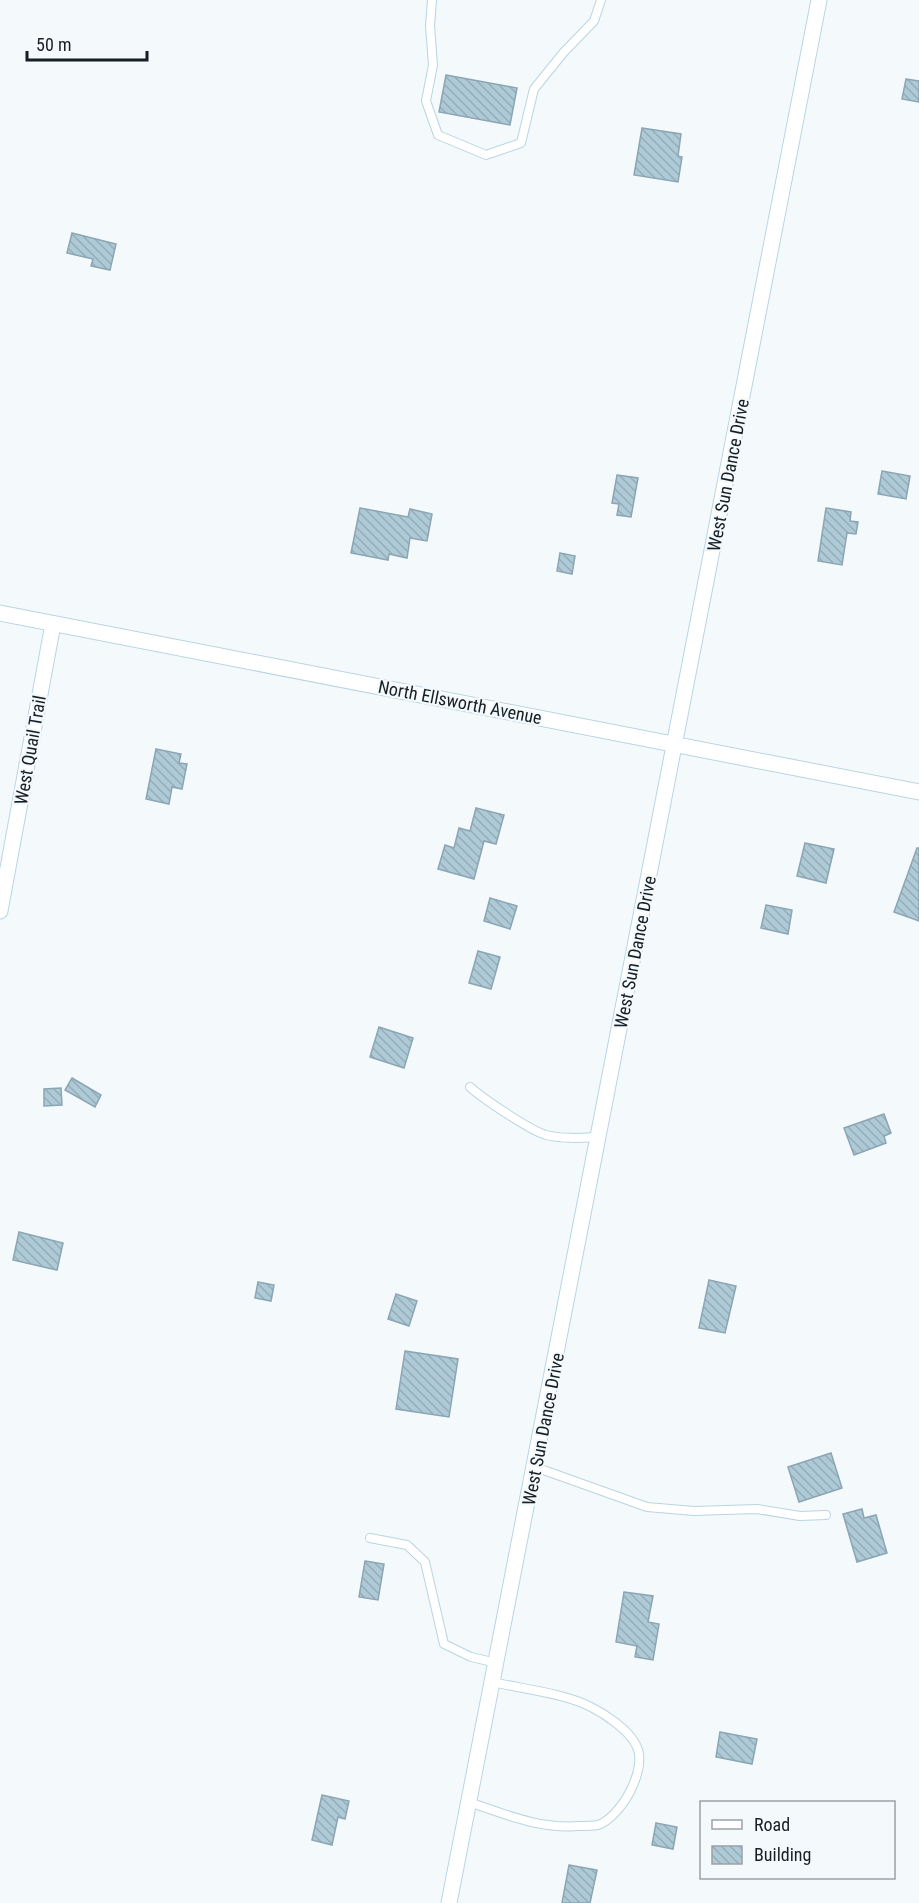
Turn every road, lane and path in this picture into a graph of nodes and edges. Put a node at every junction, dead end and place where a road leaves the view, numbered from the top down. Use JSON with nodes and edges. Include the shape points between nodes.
{"nodes":[{"id":1,"x":432,"y":0,"type":"edge"},
{"id":2,"x":601,"y":0,"type":"edge"},
{"id":3,"x":819,"y":0,"type":"edge"},
{"id":4,"x":0,"y":613,"type":"edge"},
{"id":5,"x":53,"y":624,"type":"junction"},
{"id":6,"x":676,"y":744,"type":"junction"},
{"id":7,"x":919,"y":792,"type":"edge"},
{"id":8,"x":0,"y":907,"type":"edge"},
{"id":9,"x":470,"y":1087,"type":"dead end"},
{"id":10,"x":599,"y":1137,"type":"junction"},
{"id":11,"x":536,"y":1467,"type":"junction"},
{"id":12,"x":826,"y":1515,"type":"dead end"},
{"id":13,"x":370,"y":1538,"type":"dead end"},
{"id":14,"x":497,"y":1663,"type":"junction"},
{"id":15,"x":493,"y":1682,"type":"junction"},
{"id":16,"x":469,"y":1802,"type":"junction"},
{"id":17,"x":449,"y":1903,"type":"edge"}],
"edges":[{"from":1,"to":2,"type":"lane","via":[[432,65],[426,101],[438,135],[486,154],[520,143],[534,89],[594,21]]},
{"from":3,"to":6,"type":"street","name":"West Sun Dance Drive"},
{"from":4,"to":5,"type":"street","name":"North Ellsworth Avenue"},
{"from":5,"to":6,"type":"street","name":"North Ellsworth Avenue"},
{"from":5,"to":8,"type":"street","name":"West Quail Trail"},
{"from":6,"to":7,"type":"street","name":"North Ellsworth Avenue"},
{"from":6,"to":10,"type":"street","name":"West Sun Dance Drive"},
{"from":9,"to":10,"type":"lane","via":[[543,1134]]},
{"from":10,"to":11,"type":"street","name":"West Sun Dance Drive"},
{"from":11,"to":12,"type":"lane","via":[[647,1507]]},
{"from":11,"to":14,"type":"street","name":"West Sun Dance Drive"},
{"from":13,"to":14,"type":"lane","via":[[407,1545],[425,1562],[444,1644],[471,1658]]},
{"from":14,"to":15,"type":"street","name":"West Sun Dance Drive"},
{"from":15,"to":16,"type":"street","name":"West Sun Dance Drive"},
{"from":15,"to":16,"type":"lane","via":[[590,1706],[636,1744],[640,1758],[634,1785],[618,1812],[598,1825],[555,1828],[522,1822]]},
{"from":16,"to":17,"type":"street","name":"West Sun Dance Drive"}]}
